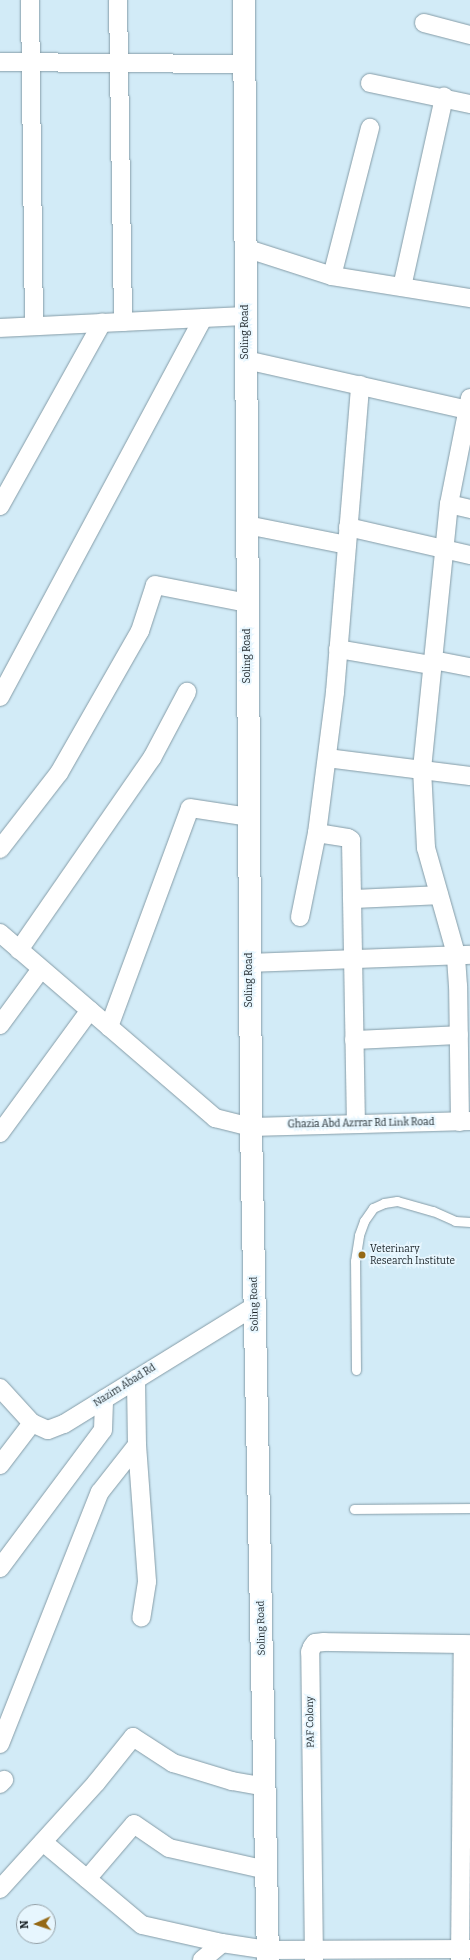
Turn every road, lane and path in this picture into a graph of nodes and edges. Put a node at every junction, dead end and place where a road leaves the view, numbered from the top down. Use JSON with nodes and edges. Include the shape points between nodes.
{"nodes":[{"id":1,"x":30,"y":0,"type":"edge"},
{"id":2,"x":118,"y":0,"type":"edge"},
{"id":3,"x":244,"y":0,"type":"edge"},
{"id":4,"x":424,"y":23,"type":"dead end"},
{"id":5,"x":470,"y":35,"type":"edge"},
{"id":6,"x":0,"y":62,"type":"edge"},
{"id":7,"x":31,"y":62,"type":"junction"},
{"id":8,"x":119,"y":63,"type":"junction"},
{"id":9,"x":244,"y":64,"type":"junction"},
{"id":10,"x":370,"y":83,"type":"dead end"},
{"id":11,"x":444,"y":97,"type":"junction"},
{"id":12,"x":470,"y":104,"type":"edge"},
{"id":13,"x":370,"y":128,"type":"dead end"},
{"id":14,"x":245,"y":248,"type":"junction"},
{"id":15,"x":332,"y":276,"type":"junction"},
{"id":16,"x":402,"y":287,"type":"junction"},
{"id":17,"x":470,"y":298,"type":"edge"},
{"id":18,"x":246,"y":316,"type":"junction"},
{"id":19,"x":203,"y":318,"type":"junction"},
{"id":20,"x":123,"y":322,"type":"junction"},
{"id":21,"x":102,"y":323,"type":"junction"},
{"id":22,"x":34,"y":326,"type":"junction"},
{"id":23,"x":0,"y":328,"type":"edge"},
{"id":24,"x":246,"y":360,"type":"junction"},
{"id":25,"x":360,"y":385,"type":"junction"},
{"id":26,"x":469,"y":404,"type":"edge"},
{"id":27,"x":448,"y":504,"type":"junction"},
{"id":28,"x":0,"y":506,"type":"edge"},
{"id":29,"x":470,"y":509,"type":"edge"},
{"id":30,"x":247,"y":525,"type":"junction"},
{"id":31,"x":348,"y":527,"type":"junction"},
{"id":32,"x":347,"y":545,"type":"junction"},
{"id":33,"x":444,"y":549,"type":"junction"},
{"id":34,"x":470,"y":555,"type":"edge"},
{"id":35,"x":248,"y":603,"type":"junction"},
{"id":36,"x":338,"y":649,"type":"junction"},
{"id":37,"x":433,"y":662,"type":"junction"},
{"id":38,"x":470,"y":667,"type":"edge"},
{"id":39,"x":187,"y":692,"type":"dead end"},
{"id":40,"x":0,"y":697,"type":"edge"},
{"id":41,"x":327,"y":758,"type":"junction"},
{"id":42,"x":422,"y":769,"type":"junction"},
{"id":43,"x":470,"y":776,"type":"edge"},
{"id":44,"x":249,"y":818,"type":"junction"},
{"id":45,"x":317,"y":833,"type":"junction"},
{"id":46,"x":0,"y":849,"type":"edge"},
{"id":47,"x":439,"y":895,"type":"junction"},
{"id":48,"x":352,"y":899,"type":"junction"},
{"id":49,"x":300,"y":917,"type":"dead end"},
{"id":50,"x":0,"y":933,"type":"edge"},
{"id":51,"x":19,"y":950,"type":"junction"},
{"id":52,"x":463,"y":954,"type":"edge"},
{"id":53,"x":352,"y":958,"type":"junction"},
{"id":54,"x":250,"y":963,"type":"junction"},
{"id":55,"x":42,"y":969,"type":"junction"},
{"id":56,"x":90,"y":1010,"type":"junction"},
{"id":57,"x":0,"y":1025,"type":"edge"},
{"id":58,"x":109,"y":1027,"type":"junction"},
{"id":59,"x":459,"y":1035,"type":"junction"},
{"id":60,"x":354,"y":1040,"type":"junction"},
{"id":61,"x":465,"y":1121,"type":"edge"},
{"id":62,"x":356,"y":1124,"type":"junction"},
{"id":63,"x":251,"y":1127,"type":"junction"},
{"id":64,"x":0,"y":1133,"type":"edge"},
{"id":65,"x":470,"y":1222,"type":"edge"},
{"id":66,"x":255,"y":1306,"type":"junction"},
{"id":67,"x":356,"y":1370,"type":"dead end"},
{"id":68,"x":136,"y":1379,"type":"junction"},
{"id":69,"x":0,"y":1388,"type":"edge"},
{"id":70,"x":104,"y":1399,"type":"junction"},
{"id":71,"x":32,"y":1423,"type":"junction"},
{"id":72,"x":137,"y":1445,"type":"junction"},
{"id":73,"x":0,"y":1465,"type":"edge"},
{"id":74,"x":470,"y":1508,"type":"edge"},
{"id":75,"x":354,"y":1509,"type":"dead end"},
{"id":76,"x":0,"y":1568,"type":"edge"},
{"id":77,"x":142,"y":1618,"type":"dead end"},
{"id":78,"x":466,"y":1644,"type":"edge"},
{"id":79,"x":0,"y":1744,"type":"edge"},
{"id":80,"x":265,"y":1787,"type":"junction"},
{"id":81,"x":43,"y":1842,"type":"junction"},
{"id":82,"x":267,"y":1870,"type":"junction"},
{"id":83,"x":87,"y":1879,"type":"junction"},
{"id":84,"x":0,"y":1889,"type":"edge"},
{"id":85,"x":222,"y":1943,"type":"junction"},
{"id":86,"x":463,"y":1953,"type":"edge"},
{"id":87,"x":268,"y":1955,"type":"edge"},
{"id":88,"x":314,"y":1955,"type":"edge"},
{"id":89,"x":202,"y":1960,"type":"edge"}],
"edges":[{"from":1,"to":7,"type":"street"},
{"from":2,"to":8,"type":"street"},
{"from":3,"to":9,"type":"street","name":"Soling Road"},
{"from":4,"to":5,"type":"street"},
{"from":6,"to":7,"type":"street"},
{"from":7,"to":8,"type":"street"},
{"from":7,"to":22,"type":"street"},
{"from":8,"to":9,"type":"street"},
{"from":8,"to":20,"type":"street"},
{"from":9,"to":14,"type":"street","name":"Soling Road"},
{"from":10,"to":11,"type":"street"},
{"from":11,"to":12,"type":"street"},
{"from":11,"to":16,"type":"street"},
{"from":13,"to":15,"type":"street"},
{"from":14,"to":15,"type":"street"},
{"from":14,"to":18,"type":"street","name":"Soling Road"},
{"from":15,"to":16,"type":"street"},
{"from":16,"to":17,"type":"street"},
{"from":18,"to":19,"type":"street"},
{"from":18,"to":24,"type":"street","name":"Soling Road"},
{"from":19,"to":20,"type":"street"},
{"from":19,"to":40,"type":"street"},
{"from":20,"to":21,"type":"street"},
{"from":21,"to":22,"type":"street"},
{"from":21,"to":28,"type":"street"},
{"from":22,"to":23,"type":"street"},
{"from":24,"to":25,"type":"street"},
{"from":24,"to":30,"type":"street","name":"Soling Road"},
{"from":25,"to":26,"type":"street"},
{"from":25,"to":31,"type":"street"},
{"from":26,"to":27,"type":"street"},
{"from":27,"to":29,"type":"street"},
{"from":27,"to":33,"type":"street"},
{"from":30,"to":32,"type":"street"},
{"from":30,"to":35,"type":"street","name":"Soling Road"},
{"from":31,"to":32,"type":"street"},
{"from":31,"to":33,"type":"street"},
{"from":32,"to":36,"type":"street"},
{"from":33,"to":34,"type":"street"},
{"from":33,"to":37,"type":"street"},
{"from":35,"to":44,"type":"street","name":"Soling Road"},
{"from":35,"to":46,"type":"street","via":[[155,585],[140,631],[59,773]]},
{"from":36,"to":37,"type":"street"},
{"from":36,"to":41,"type":"street"},
{"from":37,"to":38,"type":"street"},
{"from":37,"to":42,"type":"street"},
{"from":39,"to":51,"type":"street","via":[[152,758]]},
{"from":41,"to":42,"type":"street"},
{"from":41,"to":45,"type":"street"},
{"from":42,"to":43,"type":"street"},
{"from":42,"to":47,"type":"street","via":[[426,848]]},
{"from":44,"to":54,"type":"street","name":"Soling Road"},
{"from":44,"to":58,"type":"street","via":[[190,808]]},
{"from":45,"to":48,"type":"street","via":[[351,840]]},
{"from":45,"to":49,"type":"street"},
{"from":47,"to":48,"type":"street"},
{"from":47,"to":52,"type":"street"},
{"from":48,"to":53,"type":"street"},
{"from":50,"to":51,"type":"street","name":"Ghazia Abd Azrrar Rd Link Road"},
{"from":51,"to":55,"type":"street","name":"Ghazia Abd Azrrar Rd Link Road"},
{"from":52,"to":53,"type":"street"},
{"from":52,"to":59,"type":"street","via":[[458,986]]},
{"from":53,"to":54,"type":"street"},
{"from":53,"to":60,"type":"street"},
{"from":54,"to":63,"type":"street","name":"Soling Road"},
{"from":55,"to":56,"type":"street","name":"Ghazia Abd Azrrar Rd Link Road"},
{"from":55,"to":57,"type":"street"},
{"from":56,"to":58,"type":"street","name":"Ghazia Abd Azrrar Rd Link Road"},
{"from":56,"to":64,"type":"street"},
{"from":58,"to":63,"type":"street","name":"Ghazia Abd Azrrar Rd Link Road","via":[[215,1118]]},
{"from":59,"to":60,"type":"street"},
{"from":59,"to":61,"type":"street"},
{"from":60,"to":62,"type":"street"},
{"from":61,"to":62,"type":"street","name":"Ghazia Abd Azrrar Rd Link Road"},
{"from":62,"to":63,"type":"street","name":"Ghazia Abd Azrrar Rd Link Road"},
{"from":63,"to":66,"type":"street","name":"Soling Road"},
{"from":65,"to":67,"type":"lane","via":[[455,1221],[433,1211],[397,1201],[373,1208],[364,1221],[355,1261]]},
{"from":66,"to":68,"type":"street","name":"Nazim Abad Rd"},
{"from":66,"to":80,"type":"street","name":"Soling Road"},
{"from":68,"to":70,"type":"street","name":"Nazim Abad Rd"},
{"from":68,"to":72,"type":"street"},
{"from":69,"to":71,"type":"street","name":"Nazim Abad Rd"},
{"from":70,"to":71,"type":"street","name":"Nazim Abad Rd","via":[[64,1424],[48,1430]]},
{"from":70,"to":76,"type":"street","via":[[102,1430]]},
{"from":71,"to":73,"type":"street"},
{"from":72,"to":77,"type":"street","via":[[147,1582]]},
{"from":72,"to":79,"type":"street","via":[[100,1492]]},
{"from":74,"to":75,"type":"lane"},
{"from":78,"to":86,"type":"street","name":"PAF Colony"},
{"from":78,"to":88,"type":"street","name":"PAF Colony","via":[[324,1642],[315,1643],[312,1647],[310,1652]]},
{"from":80,"to":81,"type":"street","via":[[232,1781],[173,1763],[133,1737]]},
{"from":80,"to":82,"type":"street","name":"Soling Road"},
{"from":81,"to":83,"type":"street","name":"PAF Colony"},
{"from":81,"to":84,"type":"street"},
{"from":82,"to":83,"type":"street","via":[[169,1848],[134,1824]]},
{"from":82,"to":87,"type":"street","name":"Soling Road"},
{"from":83,"to":85,"type":"street","name":"PAF Colony","via":[[142,1925]]},
{"from":85,"to":87,"type":"street","name":"PAF Colony"},
{"from":85,"to":89,"type":"street"},
{"from":86,"to":88,"type":"street","name":"PAF Colony"},
{"from":87,"to":88,"type":"street","name":"PAF Colony"}]}
